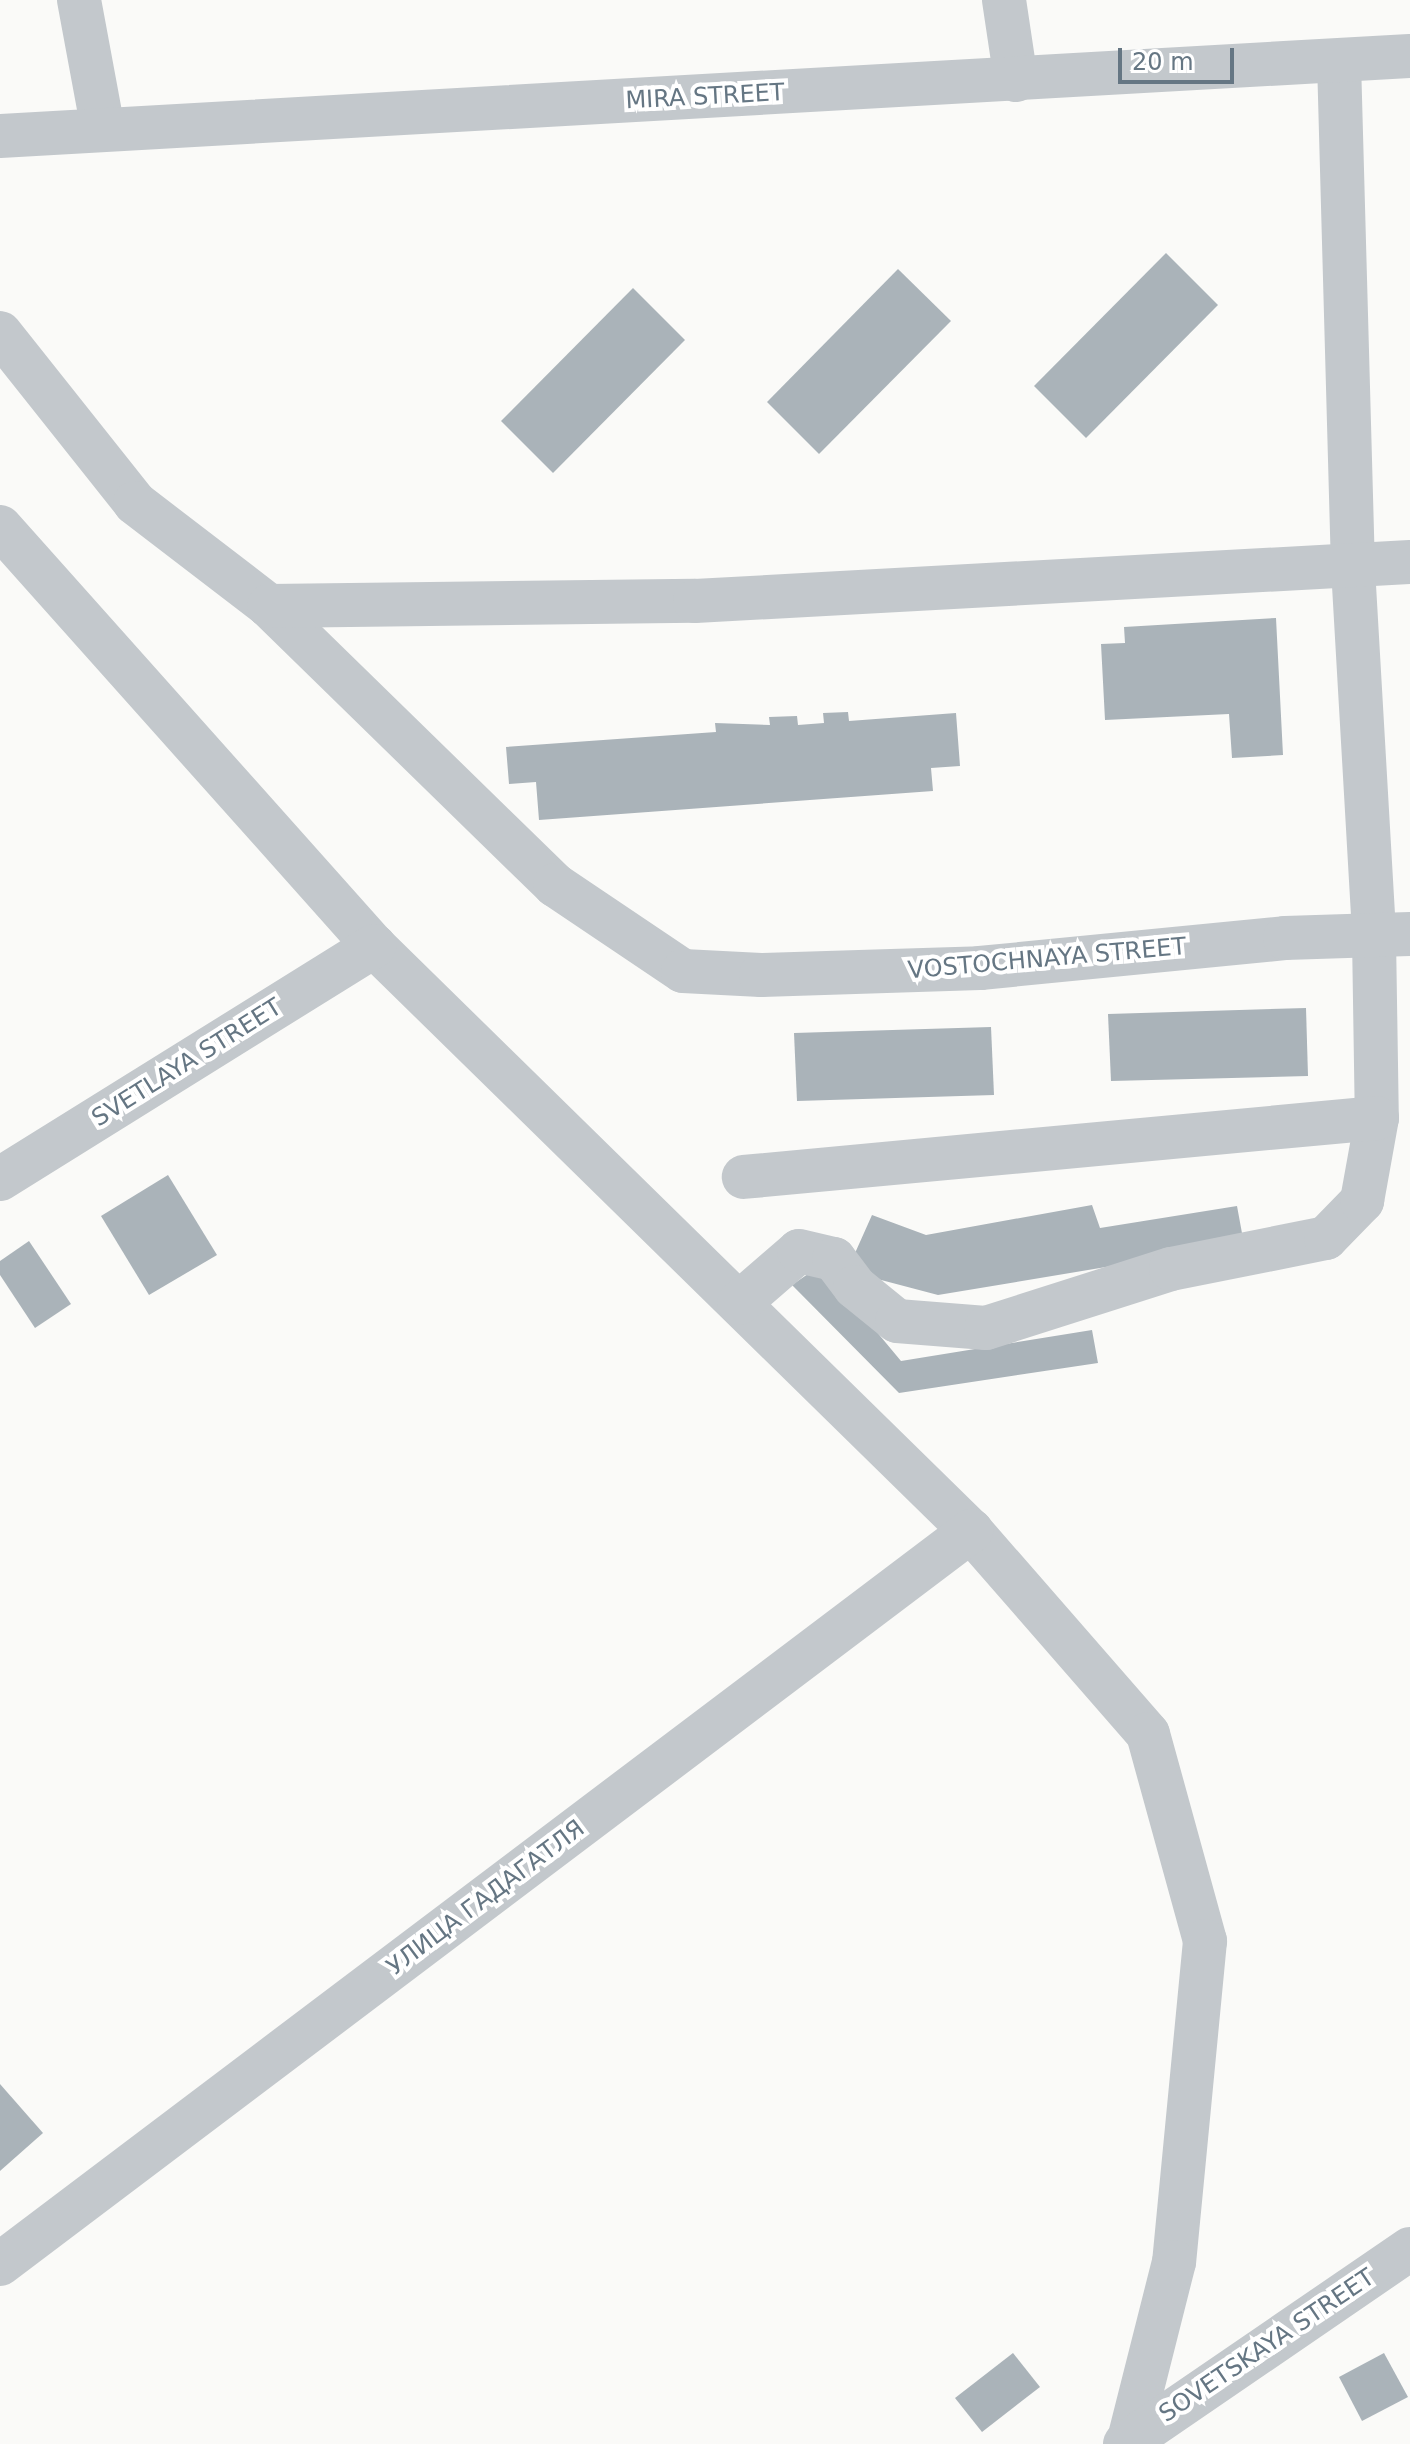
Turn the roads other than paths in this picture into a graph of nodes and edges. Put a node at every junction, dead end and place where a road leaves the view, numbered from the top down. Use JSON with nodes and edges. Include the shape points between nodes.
{"nodes":[{"id":1,"x":79,"y":0,"type":"edge"},
{"id":2,"x":1004,"y":0,"type":"edge"},
{"id":3,"x":1410,"y":56,"type":"edge"},
{"id":4,"x":1339,"y":61,"type":"junction"},
{"id":5,"x":1016,"y":80,"type":"junction"},
{"id":6,"x":103,"y":129,"type":"junction"},
{"id":7,"x":0,"y":136,"type":"edge"},
{"id":8,"x":0,"y":333,"type":"edge"},
{"id":9,"x":0,"y":527,"type":"edge"},
{"id":10,"x":1410,"y":562,"type":"edge"},
{"id":11,"x":1353,"y":568,"type":"junction"},
{"id":12,"x":269,"y":606,"type":"junction"},
{"id":13,"x":1392,"y":935,"type":"edge"},
{"id":14,"x":374,"y":946,"type":"junction"},
{"id":15,"x":1377,"y":1118,"type":"junction"},
{"id":16,"x":744,"y":1177,"type":"dead end"},
{"id":17,"x":0,"y":1179,"type":"edge"},
{"id":18,"x":739,"y":1303,"type":"junction"},
{"id":19,"x":971,"y":1531,"type":"junction"},
{"id":20,"x":1410,"y":2249,"type":"edge"},
{"id":21,"x":0,"y":2264,"type":"edge"},
{"id":22,"x":1127,"y":2442,"type":"edge"}],
"edges":[{"from":1,"to":6,"type":"street"},
{"from":2,"to":5,"type":"street"},
{"from":3,"to":4,"type":"street","name":"MIRA STREET"},
{"from":4,"to":5,"type":"street","name":"MIRA STREET"},
{"from":4,"to":11,"type":"street"},
{"from":5,"to":6,"type":"street","name":"MIRA STREET"},
{"from":6,"to":7,"type":"street","name":"MIRA STREET"},
{"from":8,"to":12,"type":"street","via":[[135,503]]},
{"from":9,"to":14,"type":"street"},
{"from":10,"to":11,"type":"street"},
{"from":11,"to":12,"type":"street","via":[[695,601]]},
{"from":11,"to":13,"type":"street"},
{"from":12,"to":13,"type":"street","name":"VOSTOCHNAYA STREET","via":[[555,885],[683,971],[761,975],[980,968],[1285,938]]},
{"from":13,"to":15,"type":"street"},
{"from":14,"to":17,"type":"street","name":"SVETLAYA STREET"},
{"from":14,"to":18,"type":"street"},
{"from":15,"to":16,"type":"street"},
{"from":15,"to":18,"type":"street","via":[[1362,1201],[1326,1238],[1171,1269],[986,1328],[897,1321],[855,1287],[834,1259],[799,1251]]},
{"from":18,"to":19,"type":"street"},
{"from":19,"to":21,"type":"street","name":"УЛИЦА ГАДАГАТЛЯ"},
{"from":19,"to":22,"type":"street","via":[[1148,1734],[1205,1941],[1174,2262]]},
{"from":20,"to":22,"type":"street","name":"SOVETSKAYA STREET"}]}
